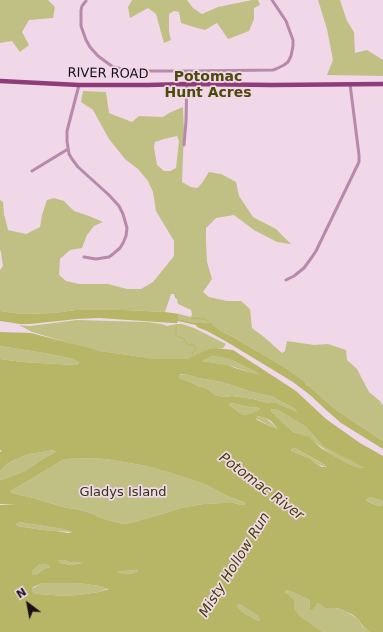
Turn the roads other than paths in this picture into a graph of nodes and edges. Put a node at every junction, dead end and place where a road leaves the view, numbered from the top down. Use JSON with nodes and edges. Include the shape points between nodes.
{"nodes":[{"id":1,"x":272,"y":0,"type":"edge"},
{"id":2,"x":86,"y":1,"type":"edge"},
{"id":3,"x":187,"y":71,"type":"junction"},
{"id":4,"x":0,"y":81,"type":"edge"},
{"id":5,"x":187,"y":84,"type":"junction"},
{"id":6,"x":350,"y":84,"type":"junction"},
{"id":7,"x":383,"y":84,"type":"edge"},
{"id":8,"x":79,"y":85,"type":"junction"},
{"id":9,"x":184,"y":145,"type":"dead end"},
{"id":10,"x":68,"y":148,"type":"junction"},
{"id":11,"x":32,"y":171,"type":"dead end"},
{"id":12,"x":84,"y":257,"type":"dead end"},
{"id":13,"x":286,"y":280,"type":"dead end"}],
"edges":[{"from":1,"to":3,"type":"street","via":[[286,22],[293,40],[288,62],[273,70]]},
{"from":2,"to":3,"type":"street","via":[[82,6],[80,19],[83,33],[90,47],[113,67],[132,72]]},
{"from":3,"to":5,"type":"street"},
{"from":4,"to":8,"type":"main road","name":"RIVER ROAD"},
{"from":5,"to":6,"type":"main road","name":"RIVER ROAD"},
{"from":5,"to":8,"type":"main road","name":"RIVER ROAD"},
{"from":5,"to":9,"type":"street"},
{"from":6,"to":7,"type":"main road","name":"RIVER ROAD"},
{"from":6,"to":13,"type":"street","via":[[359,162],[316,251],[304,268]]},
{"from":8,"to":10,"type":"street","via":[[67,131]]},
{"from":10,"to":11,"type":"street"},
{"from":10,"to":12,"type":"street","via":[[78,167],[119,206],[127,228],[123,244],[109,257]]}]}
